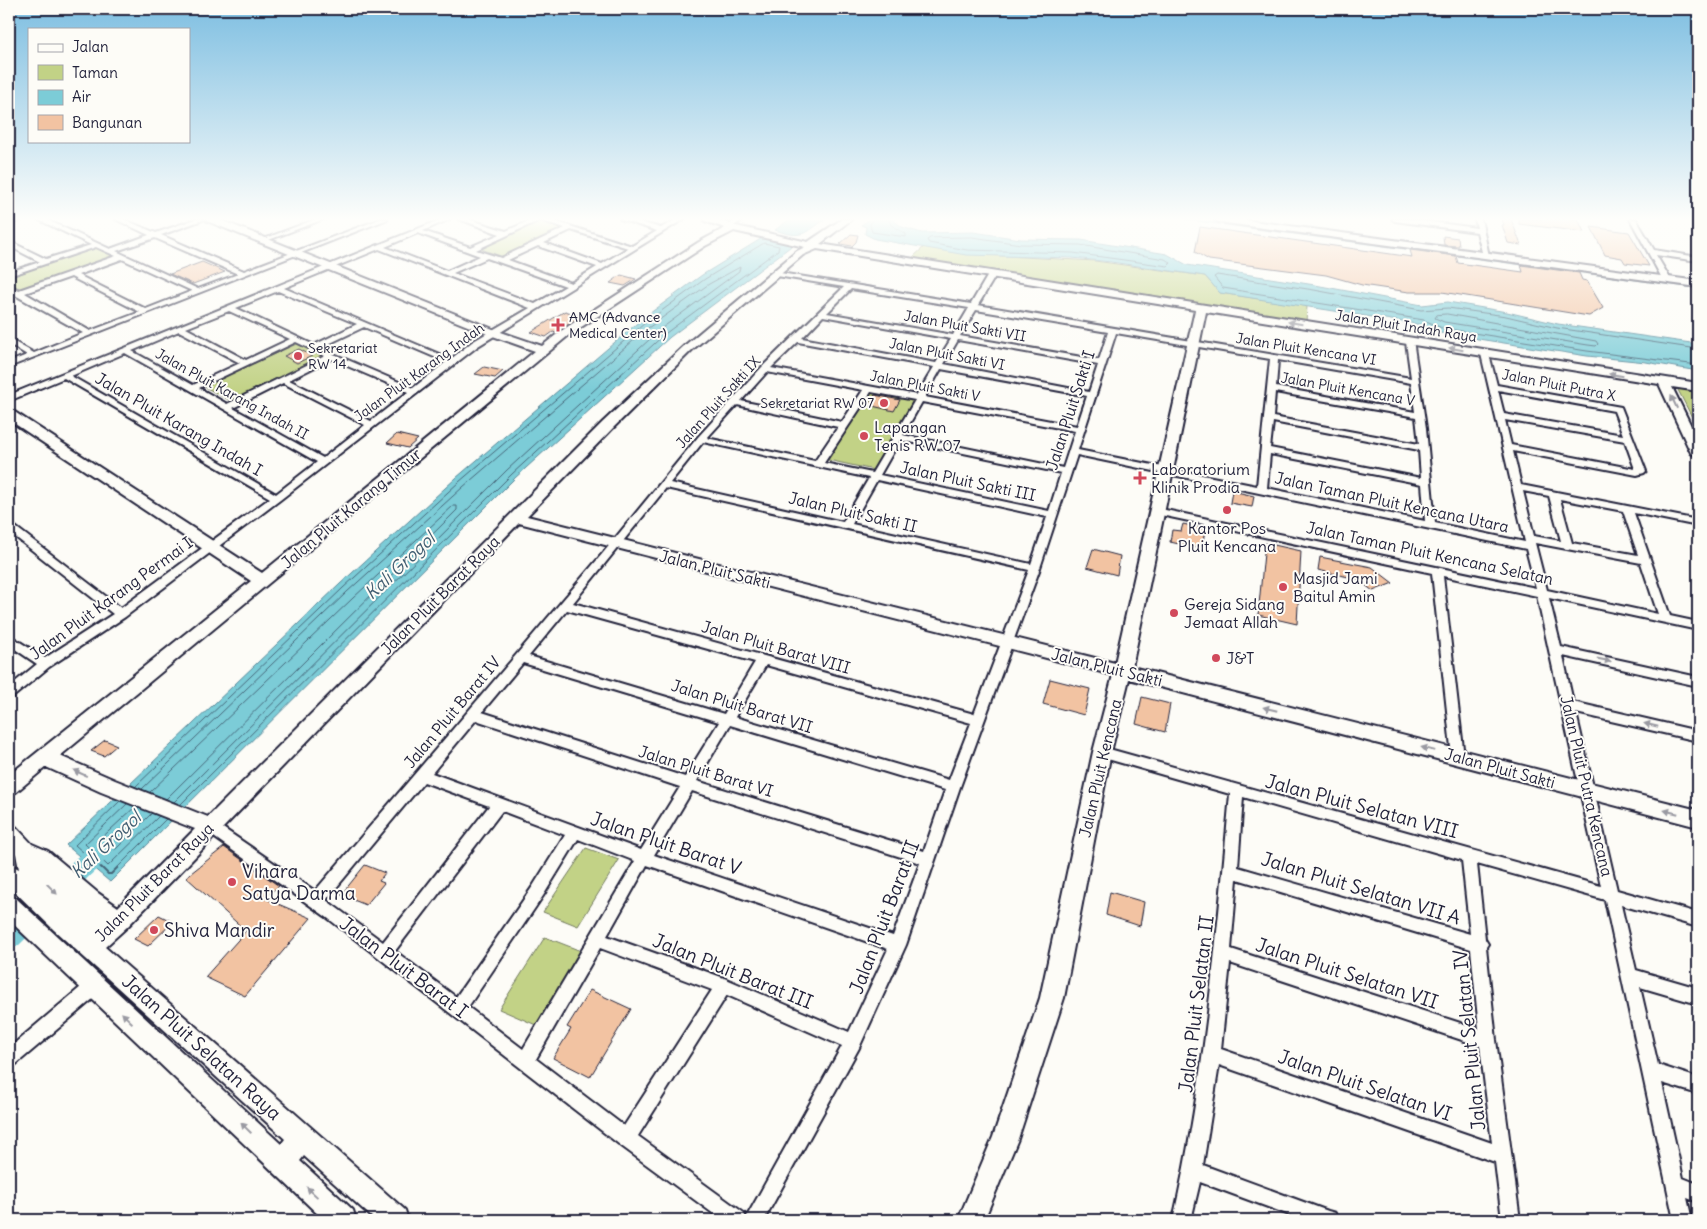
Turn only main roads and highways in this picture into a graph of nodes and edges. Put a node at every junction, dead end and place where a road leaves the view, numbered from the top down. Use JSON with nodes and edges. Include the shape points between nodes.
{"nodes":[{"id":1,"x":24,"y":865,"type":"edge"},
{"id":2,"x":76,"y":912,"type":"road end"},
{"id":3,"x":303,"y":1138,"type":"road end"},
{"id":4,"x":281,"y":1163,"type":"road end"}],
"edges":[{"from":1,"to":2,"type":"main road","name":"Jalan Pluit Selatan Raya"},
{"from":3,"to":4,"type":"main road"}]}
